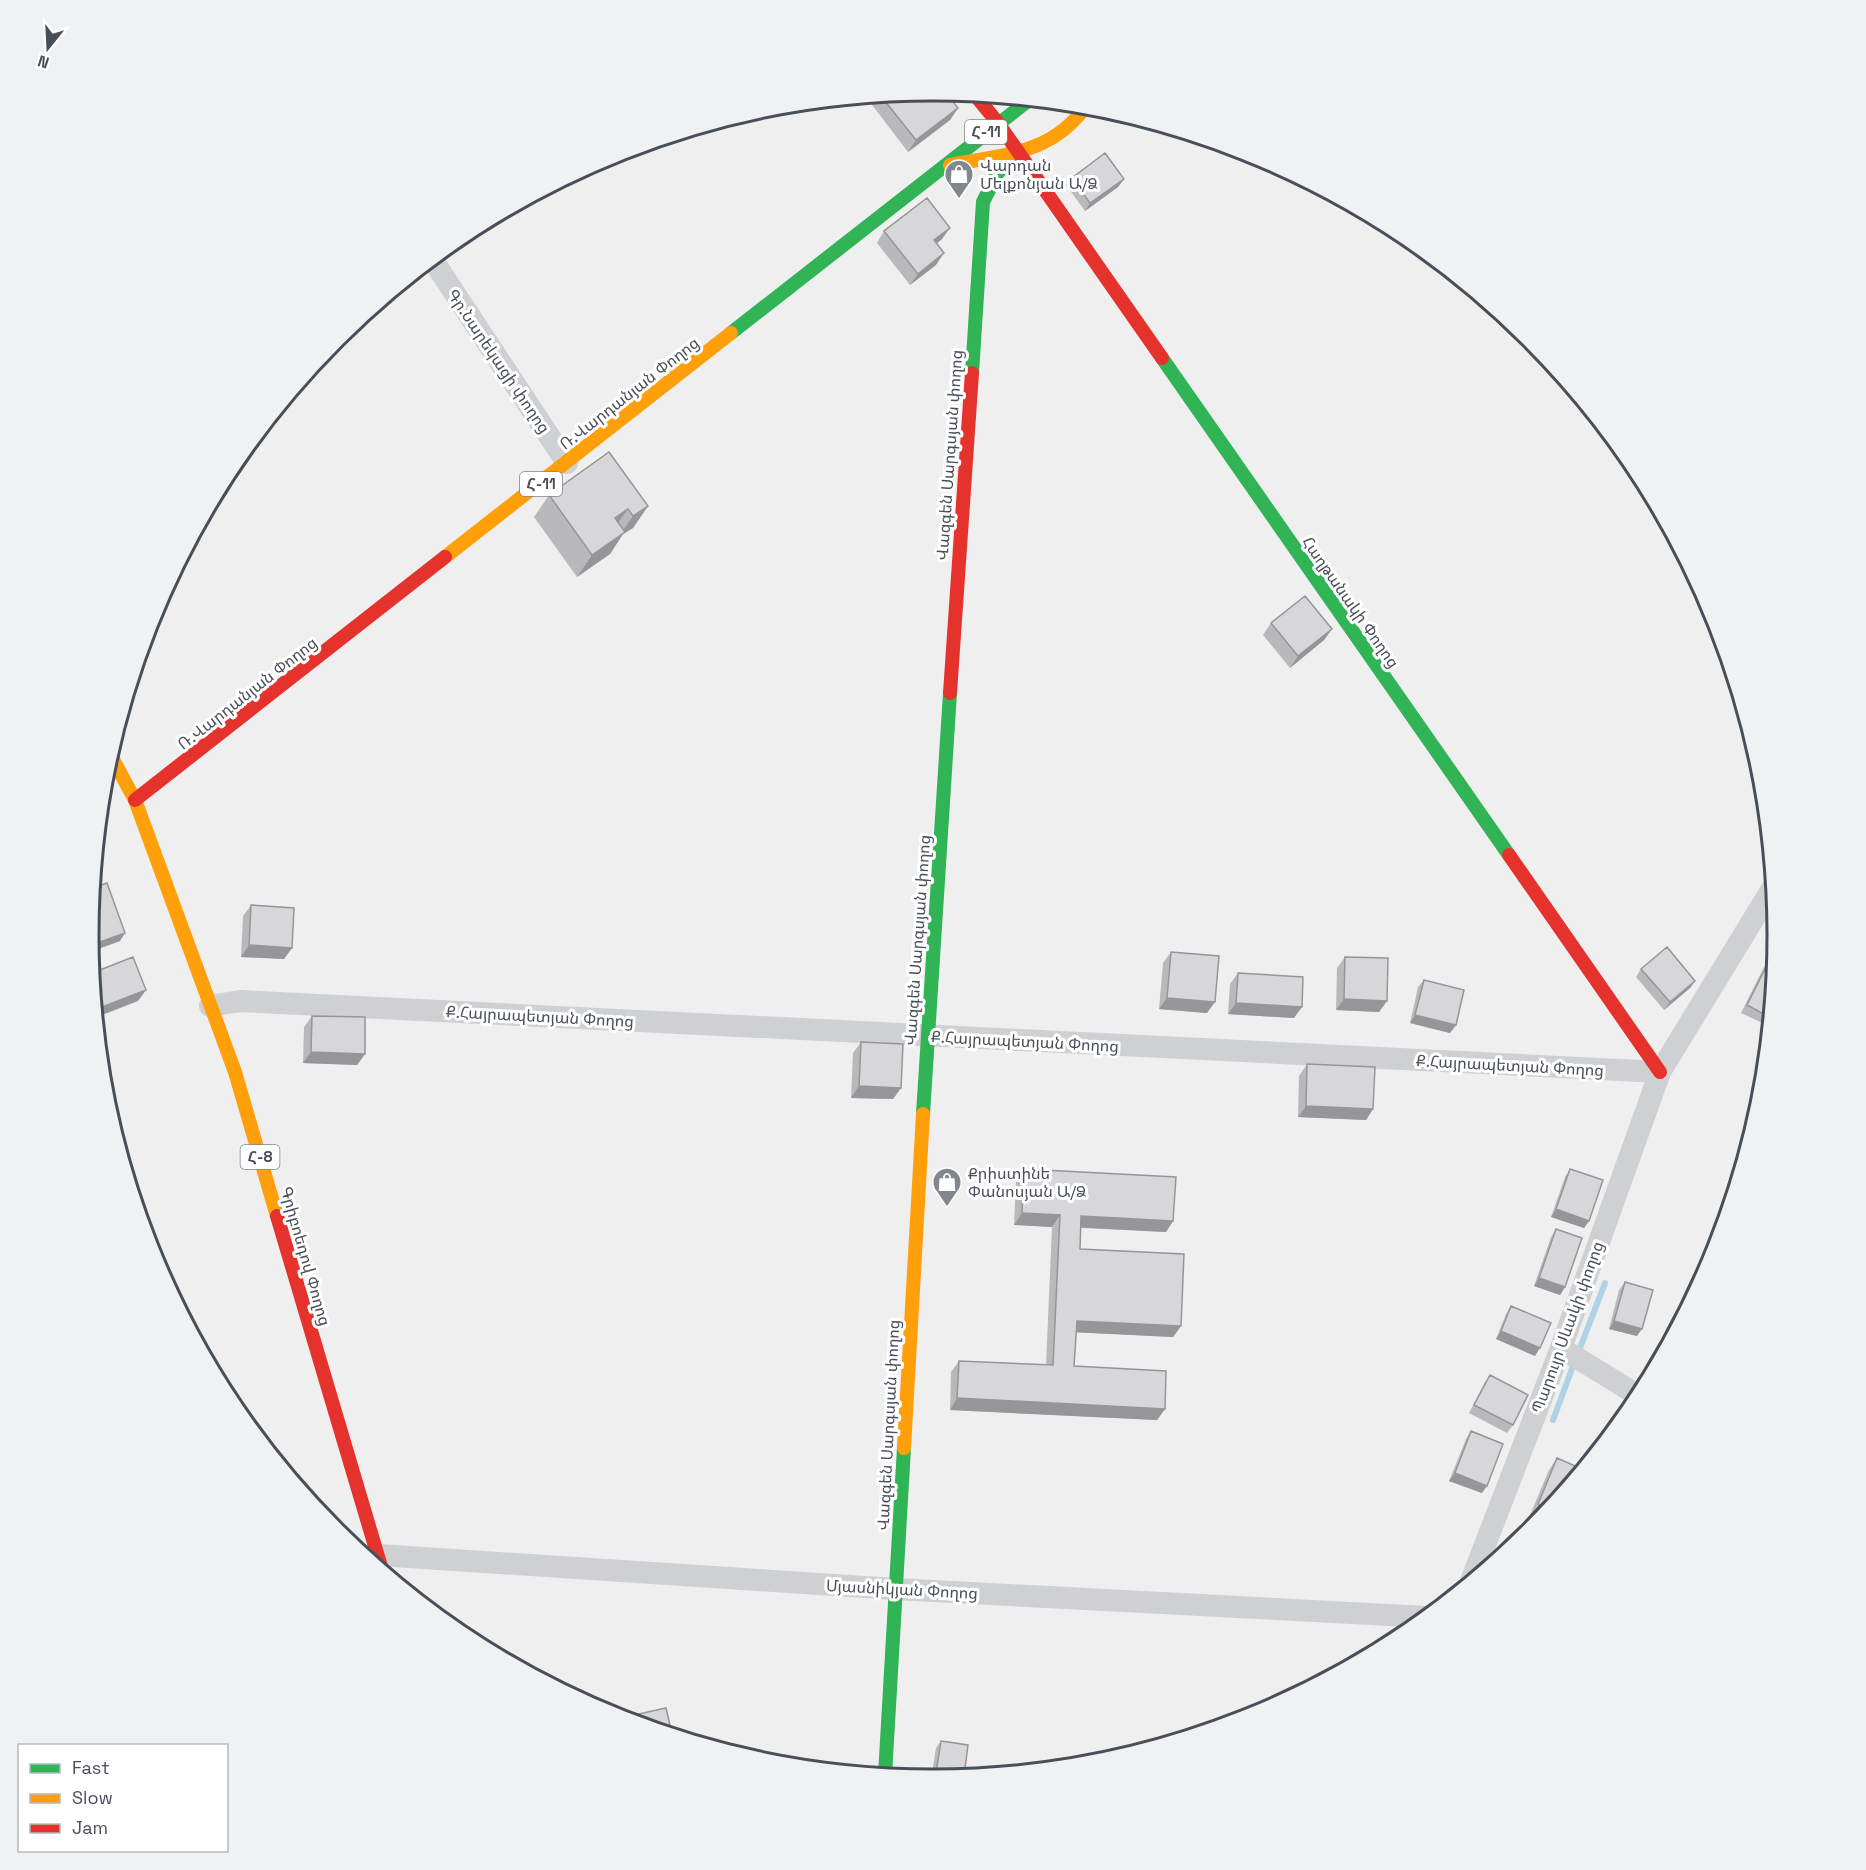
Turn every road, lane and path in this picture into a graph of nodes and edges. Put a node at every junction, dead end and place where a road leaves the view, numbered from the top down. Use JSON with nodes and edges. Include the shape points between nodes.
{"nodes":[{"id":1,"x":981,"y":103,"type":"edge"},
{"id":2,"x":1021,"y":106,"type":"edge"},
{"id":3,"x":1080,"y":114,"type":"edge"},
{"id":4,"x":998,"y":123,"type":"junction"},
{"id":5,"x":1016,"y":152,"type":"junction"},
{"id":6,"x":945,"y":166,"type":"junction"},
{"id":7,"x":436,"y":265,"type":"edge"},
{"id":8,"x":567,"y":463,"type":"junction"},
{"id":9,"x":116,"y":766,"type":"edge"},
{"id":10,"x":135,"y":800,"type":"junction"},
{"id":11,"x":1766,"y":899,"type":"edge"},
{"id":12,"x":210,"y":1006,"type":"junction"},
{"id":13,"x":927,"y":1036,"type":"junction"},
{"id":14,"x":1660,"y":1072,"type":"junction"},
{"id":15,"x":1561,"y":1348,"type":"junction"},
{"id":16,"x":1631,"y":1391,"type":"edge"},
{"id":17,"x":378,"y":1558,"type":"edge"},
{"id":18,"x":384,"y":1563,"type":"edge"},
{"id":19,"x":1476,"y":1568,"type":"edge"},
{"id":20,"x":895,"y":1589,"type":"junction"},
{"id":21,"x":1413,"y":1616,"type":"edge"},
{"id":22,"x":885,"y":1767,"type":"edge"}],
"edges":[{"from":1,"to":4,"type":"street"},
{"from":2,"to":4,"type":"street","number":"Հ-11"},
{"from":3,"to":5,"type":"street","number":"Հ-11","via":[[1051,140]]},
{"from":4,"to":5,"type":"street"},
{"from":4,"to":6,"type":"street","number":"Հ-11"},
{"from":5,"to":6,"type":"street","number":"Հ-11"},
{"from":5,"to":13,"type":"street","name":"Վազգեն Սարգսյան փողոց","via":[[997,174],[983,202]]},
{"from":5,"to":14,"type":"street","name":"Հաղթանակի Փողոց"},
{"from":6,"to":8,"type":"street","name":"Ռ.Վարդանյան Փողոց","number":"Հ-11"},
{"from":7,"to":8,"type":"street","name":"Գր.Նարեկացի փողոց"},
{"from":8,"to":10,"type":"street","name":"Ռ.Վարդանյան Փողոց","number":"Հ-11"},
{"from":9,"to":10,"type":"street","name":"Գրիբոեդով Փողոց","number":"Հ-8"},
{"from":10,"to":12,"type":"street","name":"Գրիբոեդով Փողոց","number":"Հ-8"},
{"from":11,"to":14,"type":"street","name":"Պարույր Սևակի փողոց"},
{"from":12,"to":13,"type":"street","name":"Ք.Հայրապետյան Փողոց","via":[[240,1001]]},
{"from":12,"to":17,"type":"street","name":"Գրիբոեդով Փողոց","number":"Հ-8","via":[[235,1072]]},
{"from":13,"to":14,"type":"street","name":"Ք.Հայրապետյան Փողոց"},
{"from":13,"to":20,"type":"street","name":"Վազգեն Սարգսյան փողոց"},
{"from":14,"to":15,"type":"street","name":"Պարույր Սևակի փողոց"},
{"from":15,"to":16,"type":"street"},
{"from":15,"to":19,"type":"street","name":"Պարույր Սևակի փողոց"},
{"from":18,"to":20,"type":"street","name":"Մյասնիկյան Փողոց"},
{"from":20,"to":21,"type":"street","name":"Մյասնիկյան Փողոց"},
{"from":20,"to":22,"type":"street","name":"Վազգեն Սարգսյան փողոց"}]}
